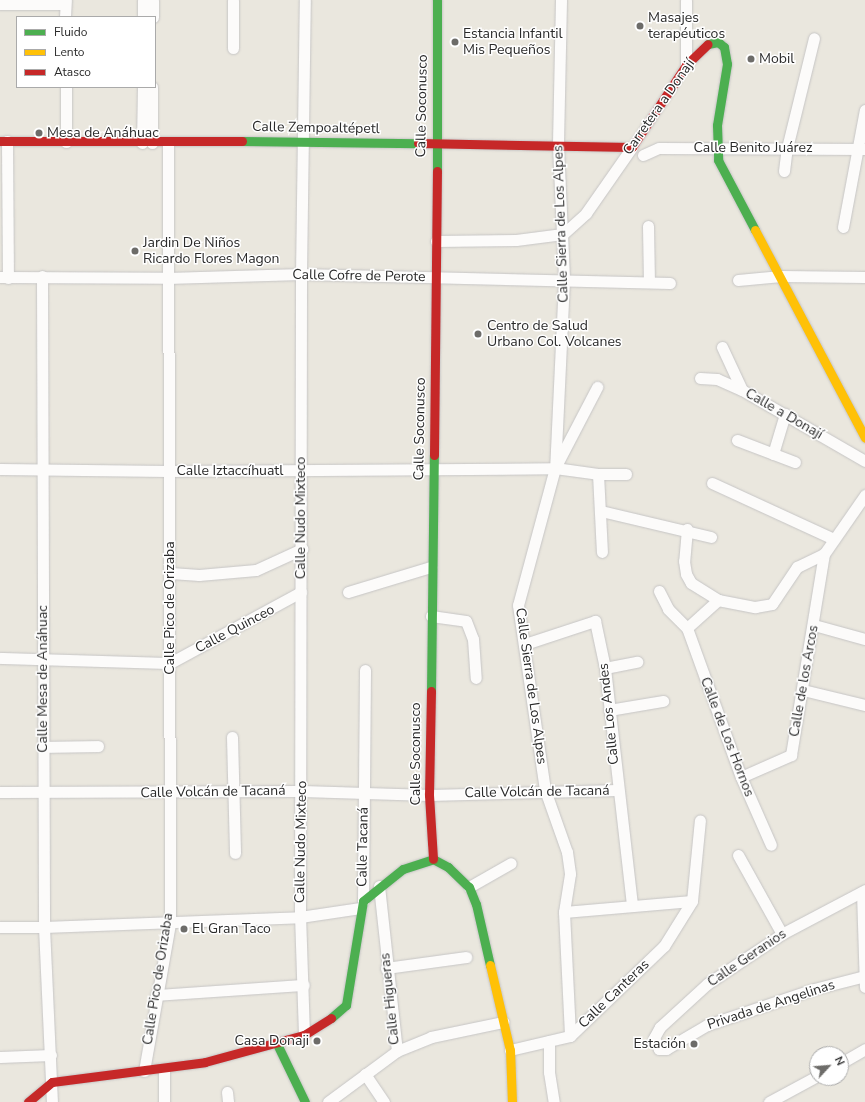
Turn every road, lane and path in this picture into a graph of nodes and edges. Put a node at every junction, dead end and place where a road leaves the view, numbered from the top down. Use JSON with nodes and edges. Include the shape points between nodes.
{"nodes":[{"id":1,"x":143,"y":0,"type":"edge"},
{"id":2,"x":153,"y":0,"type":"edge"},
{"id":3,"x":233,"y":0,"type":"edge"},
{"id":4,"x":305,"y":0,"type":"edge"},
{"id":5,"x":437,"y":0,"type":"edge"},
{"id":6,"x":561,"y":0,"type":"edge"},
{"id":7,"x":686,"y":0,"type":"edge"},
{"id":8,"x":66,"y":2,"type":"edge"},
{"id":9,"x":0,"y":4,"type":"edge"},
{"id":10,"x":66,"y":16,"type":"edge"},
{"id":11,"x":143,"y":16,"type":"edge"},
{"id":12,"x":153,"y":16,"type":"edge"},
{"id":13,"x":814,"y":38,"type":"dead end"},
{"id":14,"x":233,"y":48,"type":"dead end"},
{"id":15,"x":686,"y":65,"type":"junction"},
{"id":16,"x":66,"y":88,"type":"edge"},
{"id":17,"x":143,"y":88,"type":"edge"},
{"id":18,"x":152,"y":88,"type":"edge"},
{"id":19,"x":865,"y":110,"type":"edge"},
{"id":20,"x":3,"y":141,"type":"edge"},
{"id":21,"x":302,"y":141,"type":"junction"},
{"id":22,"x":66,"y":142,"type":"junction"},
{"id":23,"x":168,"y":142,"type":"junction"},
{"id":24,"x":147,"y":143,"type":"junction"},
{"id":25,"x":435,"y":145,"type":"junction"},
{"id":26,"x":558,"y":146,"type":"junction"},
{"id":27,"x":632,"y":147,"type":"junction"},
{"id":28,"x":716,"y":148,"type":"junction"},
{"id":29,"x":787,"y":148,"type":"junction"},
{"id":30,"x":861,"y":148,"type":"edge"},
{"id":31,"x":643,"y":155,"type":"dead end"},
{"id":32,"x":784,"y":171,"type":"dead end"},
{"id":33,"x":648,"y":226,"type":"dead end"},
{"id":34,"x":843,"y":227,"type":"dead end"},
{"id":35,"x":564,"y":234,"type":"junction"},
{"id":36,"x":436,"y":241,"type":"junction"},
{"id":37,"x":302,"y":274,"type":"junction"},
{"id":38,"x":42,"y":276,"type":"junction"},
{"id":39,"x":781,"y":276,"type":"junction"},
{"id":40,"x":437,"y":277,"type":"junction"},
{"id":41,"x":4,"y":278,"type":"edge"},
{"id":42,"x":167,"y":278,"type":"junction"},
{"id":43,"x":564,"y":280,"type":"junction"},
{"id":44,"x":738,"y":280,"type":"dead end"},
{"id":45,"x":863,"y":280,"type":"edge"},
{"id":46,"x":649,"y":282,"type":"junction"},
{"id":47,"x":670,"y":283,"type":"dead end"},
{"id":48,"x":722,"y":347,"type":"dead end"},
{"id":49,"x":700,"y":378,"type":"dead end"},
{"id":50,"x":597,"y":387,"type":"dead end"},
{"id":51,"x":742,"y":390,"type":"junction"},
{"id":52,"x":785,"y":414,"type":"junction"},
{"id":53,"x":865,"y":438,"type":"edge"},
{"id":54,"x":737,"y":440,"type":"dead end"},
{"id":55,"x":773,"y":454,"type":"junction"},
{"id":56,"x":865,"y":461,"type":"edge"},
{"id":57,"x":795,"y":462,"type":"dead end"},
{"id":58,"x":555,"y":468,"type":"junction"},
{"id":59,"x":0,"y":469,"type":"edge"},
{"id":60,"x":301,"y":470,"type":"junction"},
{"id":61,"x":42,"y":471,"type":"junction"},
{"id":62,"x":168,"y":471,"type":"junction"},
{"id":63,"x":434,"y":471,"type":"junction"},
{"id":64,"x":598,"y":474,"type":"junction"},
{"id":65,"x":626,"y":474,"type":"dead end"},
{"id":66,"x":712,"y":483,"type":"dead end"},
{"id":67,"x":865,"y":495,"type":"edge"},
{"id":68,"x":601,"y":512,"type":"junction"},
{"id":69,"x":687,"y":529,"type":"junction"},
{"id":70,"x":711,"y":536,"type":"dead end"},
{"id":71,"x":834,"y":539,"type":"junction"},
{"id":72,"x":302,"y":550,"type":"junction"},
{"id":73,"x":602,"y":552,"type":"dead end"},
{"id":74,"x":824,"y":554,"type":"junction"},
{"id":75,"x":431,"y":566,"type":"junction"},
{"id":76,"x":171,"y":573,"type":"junction"},
{"id":77,"x":659,"y":591,"type":"dead end"},
{"id":78,"x":301,"y":592,"type":"junction"},
{"id":79,"x":348,"y":592,"type":"dead end"},
{"id":80,"x":718,"y":600,"type":"junction"},
{"id":81,"x":431,"y":616,"type":"junction"},
{"id":82,"x":814,"y":625,"type":"junction"},
{"id":83,"x":687,"y":628,"type":"junction"},
{"id":84,"x":865,"y":639,"type":"edge"},
{"id":85,"x":526,"y":644,"type":"junction"},
{"id":86,"x":0,"y":658,"type":"edge"},
{"id":87,"x":42,"y":660,"type":"junction"},
{"id":88,"x":636,"y":662,"type":"dead end"},
{"id":89,"x":170,"y":663,"type":"junction"},
{"id":90,"x":605,"y":668,"type":"junction"},
{"id":91,"x":365,"y":670,"type":"dead end"},
{"id":92,"x":476,"y":678,"type":"dead end"},
{"id":93,"x":803,"y":690,"type":"junction"},
{"id":94,"x":663,"y":701,"type":"dead end"},
{"id":95,"x":865,"y":706,"type":"edge"},
{"id":96,"x":609,"y":710,"type":"junction"},
{"id":97,"x":232,"y":737,"type":"dead end"},
{"id":98,"x":98,"y":746,"type":"dead end"},
{"id":99,"x":43,"y":747,"type":"junction"},
{"id":100,"x":741,"y":777,"type":"junction"},
{"id":101,"x":545,"y":790,"type":"junction"},
{"id":102,"x":617,"y":790,"type":"junction"},
{"id":103,"x":302,"y":791,"type":"junction"},
{"id":104,"x":0,"y":792,"type":"edge"},
{"id":105,"x":232,"y":792,"type":"junction"},
{"id":106,"x":44,"y":793,"type":"junction"},
{"id":107,"x":168,"y":793,"type":"junction"},
{"id":108,"x":364,"y":793,"type":"junction"},
{"id":109,"x":429,"y":795,"type":"junction"},
{"id":110,"x":700,"y":820,"type":"dead end"},
{"id":111,"x":771,"y":845,"type":"dead end"},
{"id":112,"x":235,"y":853,"type":"dead end"},
{"id":113,"x":738,"y":855,"type":"dead end"},
{"id":114,"x":433,"y":859,"type":"junction"},
{"id":115,"x":511,"y":864,"type":"dead end"},
{"id":116,"x":379,"y":886,"type":"junction"},
{"id":117,"x":469,"y":887,"type":"junction"},
{"id":118,"x":864,"y":891,"type":"edge"},
{"id":119,"x":692,"y":901,"type":"junction"},
{"id":120,"x":632,"y":904,"type":"junction"},
{"id":121,"x":362,"y":905,"type":"junction"},
{"id":122,"x":564,"y":912,"type":"junction"},
{"id":123,"x":300,"y":917,"type":"junction"},
{"id":124,"x":170,"y":923,"type":"junction"},
{"id":125,"x":0,"y":927,"type":"edge"},
{"id":126,"x":44,"y":927,"type":"junction"},
{"id":127,"x":782,"y":934,"type":"junction"},
{"id":128,"x":466,"y":957,"type":"dead end"},
{"id":129,"x":386,"y":968,"type":"junction"},
{"id":130,"x":865,"y":980,"type":"edge"},
{"id":131,"x":304,"y":985,"type":"junction"},
{"id":132,"x":156,"y":996,"type":"junction"},
{"id":133,"x":503,"y":1022,"type":"junction"},
{"id":134,"x":304,"y":1035,"type":"junction"},
{"id":135,"x":570,"y":1036,"type":"junction"},
{"id":136,"x":549,"y":1041,"type":"junction"},
{"id":137,"x":277,"y":1044,"type":"junction"},
{"id":138,"x":659,"y":1049,"type":"joint"},
{"id":139,"x":865,"y":1049,"type":"edge"},
{"id":140,"x":510,"y":1050,"type":"junction"},
{"id":141,"x":397,"y":1051,"type":"junction"},
{"id":142,"x":51,"y":1055,"type":"junction"},
{"id":143,"x":0,"y":1057,"type":"edge"},
{"id":144,"x":849,"y":1058,"type":"edge"},
{"id":145,"x":164,"y":1069,"type":"junction"},
{"id":146,"x":144,"y":1071,"type":"junction"},
{"id":147,"x":365,"y":1074,"type":"junction"},
{"id":148,"x":809,"y":1080,"type":"edge"},
{"id":149,"x":52,"y":1082,"type":"junction"},
{"id":150,"x":28,"y":1102,"type":"edge"},
{"id":151,"x":52,"y":1102,"type":"edge"},
{"id":152,"x":164,"y":1102,"type":"edge"},
{"id":153,"x":305,"y":1102,"type":"edge"},
{"id":154,"x":328,"y":1102,"type":"edge"},
{"id":155,"x":384,"y":1102,"type":"edge"},
{"id":156,"x":512,"y":1102,"type":"edge"},
{"id":157,"x":554,"y":1102,"type":"edge"},
{"id":158,"x":770,"y":1102,"type":"edge"}],
"edges":[{"from":1,"to":11,"type":"street"},
{"from":2,"to":12,"type":"street"},
{"from":3,"to":14,"type":"street"},
{"from":4,"to":21,"type":"street","name":"Calle Nudo Mixteco"},
{"from":5,"to":25,"type":"main road","name":"Calle Soconusco"},
{"from":6,"to":26,"type":"street","name":"Calle Sierra de Los Alpes"},
{"from":7,"to":15,"type":"street"},
{"from":8,"to":9,"type":"street"},
{"from":8,"to":10,"type":"street"},
{"from":13,"to":29,"type":"street"},
{"from":15,"to":27,"type":"main road","name":"Carretera a Donají"},
{"from":15,"to":28,"type":"main road","name":"Carretera a Donají","via":[[705,45],[718,42],[724,47],[727,64]]},
{"from":16,"to":22,"type":"street"},
{"from":17,"to":24,"type":"street"},
{"from":18,"to":24,"type":"street"},
{"from":19,"to":30,"type":"street"},
{"from":20,"to":22,"type":"main road","name":"Calle Zempoaltépetl"},
{"from":20,"to":41,"type":"street"},
{"from":21,"to":23,"type":"main road","name":"Calle Zempoaltépetl"},
{"from":21,"to":25,"type":"main road","name":"Calle Zempoaltépetl"},
{"from":21,"to":37,"type":"street","name":"Calle Nudo Mixteco"},
{"from":22,"to":24,"type":"main road","name":"Calle Zempoaltépetl"},
{"from":23,"to":24,"type":"main road","name":"Calle Zempoaltépetl"},
{"from":23,"to":42,"type":"street","name":"Calle Pico de Orizaba"},
{"from":25,"to":26,"type":"main road","name":"Calle Zempoaltépetl"},
{"from":25,"to":36,"type":"main road","name":"Calle Soconusco"},
{"from":26,"to":27,"type":"main road","name":"Calle Zempoaltépetl"},
{"from":26,"to":35,"type":"street","name":"Calle Sierra de Los Alpes"},
{"from":27,"to":35,"type":"street","name":"Carretera a Donají","via":[[586,213]]},
{"from":28,"to":29,"type":"street","name":"Calle Benito Juárez"},
{"from":28,"to":31,"type":"street","name":"Calle Benito Juárez","via":[[656,148]]},
{"from":28,"to":39,"type":"main road","name":"Carretera a Donají","via":[[728,182]]},
{"from":29,"to":30,"type":"street","name":"Calle Benito Juárez"},
{"from":29,"to":32,"type":"street"},
{"from":30,"to":34,"type":"street"},
{"from":33,"to":46,"type":"street"},
{"from":35,"to":36,"type":"street","via":[[516,240]]},
{"from":35,"to":43,"type":"street","name":"Calle Sierra de Los Alpes"},
{"from":36,"to":40,"type":"main road","name":"Calle Soconusco"},
{"from":37,"to":40,"type":"street","name":"Calle Cofre de Perote"},
{"from":37,"to":42,"type":"street","name":"Calle Cofre de Perote"},
{"from":37,"to":60,"type":"street","name":"Calle Nudo Mixteco"},
{"from":38,"to":41,"type":"street","name":"Calle Cofre de Perote"},
{"from":38,"to":42,"type":"street","name":"Calle Cofre de Perote"},
{"from":38,"to":61,"type":"street","name":"Calle Mesa de Anáhuac"},
{"from":39,"to":44,"type":"street"},
{"from":39,"to":45,"type":"street"},
{"from":39,"to":53,"type":"main road","name":"Carretera a Donají"},
{"from":40,"to":43,"type":"street","name":"Calle Cofre de Perote"},
{"from":40,"to":63,"type":"main road","name":"Calle Soconusco"},
{"from":42,"to":62,"type":"street","name":"Calle Pico de Orizaba"},
{"from":43,"to":46,"type":"street","name":"Calle Cofre de Perote"},
{"from":43,"to":58,"type":"street","name":"Calle Sierra de Los Alpes"},
{"from":46,"to":47,"type":"street","name":"Calle Cofre de Perote"},
{"from":48,"to":51,"type":"street"},
{"from":49,"to":51,"type":"street","name":"Calle a Donají","via":[[718,379]]},
{"from":50,"to":58,"type":"street"},
{"from":51,"to":52,"type":"street","name":"Calle a Donají"},
{"from":52,"to":55,"type":"street"},
{"from":52,"to":56,"type":"street","name":"Calle a Donají"},
{"from":54,"to":55,"type":"street"},
{"from":55,"to":57,"type":"street"},
{"from":58,"to":63,"type":"street","name":"Calle Iztaccíhuatl"},
{"from":58,"to":64,"type":"street","name":"Calle Iztaccíhuatl"},
{"from":58,"to":85,"type":"street","name":"Calle Sierra de Los Alpes","via":[[518,605]]},
{"from":59,"to":61,"type":"street","name":"Calle Iztaccíhuatl"},
{"from":60,"to":62,"type":"street","name":"Calle Iztaccíhuatl"},
{"from":60,"to":63,"type":"street","name":"Calle Iztaccíhuatl"},
{"from":60,"to":72,"type":"street","name":"Calle Nudo Mixteco"},
{"from":61,"to":62,"type":"street","name":"Calle Iztaccíhuatl"},
{"from":61,"to":87,"type":"street","name":"Calle Mesa de Anáhuac"},
{"from":62,"to":76,"type":"street","name":"Calle Pico de Orizaba"},
{"from":63,"to":75,"type":"main road","name":"Calle Soconusco"},
{"from":64,"to":65,"type":"street","name":"Calle Iztaccíhuatl"},
{"from":64,"to":68,"type":"street"},
{"from":66,"to":71,"type":"street"},
{"from":67,"to":71,"type":"street","name":"Calle de los Arcos"},
{"from":68,"to":69,"type":"street"},
{"from":68,"to":73,"type":"street"},
{"from":69,"to":70,"type":"street"},
{"from":69,"to":80,"type":"street","via":[[686,574],[691,583]]},
{"from":71,"to":74,"type":"street","name":"Calle de los Arcos"},
{"from":72,"to":76,"type":"street","via":[[256,570],[199,575]]},
{"from":72,"to":78,"type":"street","name":"Calle Nudo Mixteco"},
{"from":74,"to":80,"type":"street","via":[[797,567],[772,604],[755,607]]},
{"from":74,"to":82,"type":"street","name":"Calle de los Arcos"},
{"from":75,"to":79,"type":"street"},
{"from":75,"to":81,"type":"main road","name":"Calle Soconusco"},
{"from":76,"to":89,"type":"street","name":"Calle Pico de Orizaba"},
{"from":77,"to":83,"type":"street","via":[[668,610]]},
{"from":78,"to":89,"type":"street","name":"Calle Quinceo"},
{"from":78,"to":103,"type":"street","name":"Calle Nudo Mixteco"},
{"from":80,"to":83,"type":"street"},
{"from":81,"to":92,"type":"street","via":[[466,621],[473,639]]},
{"from":81,"to":109,"type":"main road","name":"Calle Soconusco"},
{"from":82,"to":84,"type":"street"},
{"from":82,"to":93,"type":"street","name":"Calle de los Arcos"},
{"from":83,"to":100,"type":"street","name":"Calle de Los Hornos"},
{"from":85,"to":90,"type":"street","name":"Calle Los Andes","via":[[595,621]]},
{"from":85,"to":101,"type":"street","name":"Calle Sierra de Los Alpes"},
{"from":86,"to":87,"type":"street","name":"Calle Quinceo"},
{"from":87,"to":89,"type":"street","name":"Calle Quinceo"},
{"from":87,"to":99,"type":"street","name":"Calle Mesa de Anáhuac"},
{"from":88,"to":90,"type":"street"},
{"from":89,"to":107,"type":"street","name":"Calle Pico de Orizaba"},
{"from":90,"to":96,"type":"street","name":"Calle Los Andes"},
{"from":91,"to":108,"type":"street","name":"Calle Tacaná"},
{"from":93,"to":95,"type":"street"},
{"from":93,"to":100,"type":"street","name":"Calle de los Arcos","via":[[791,755]]},
{"from":94,"to":96,"type":"street"},
{"from":96,"to":102,"type":"street","name":"Calle Los Andes"},
{"from":97,"to":105,"type":"street"},
{"from":98,"to":99,"type":"street"},
{"from":99,"to":106,"type":"street","name":"Calle Mesa de Anáhuac"},
{"from":100,"to":111,"type":"street","name":"Calle de Los Hornos"},
{"from":101,"to":102,"type":"street","name":"Calle Volcán de Tacaná"},
{"from":101,"to":109,"type":"street","name":"Calle Volcán de Tacaná"},
{"from":101,"to":122,"type":"street","name":"Calle Sierra de Los Alpes","via":[[567,852],[570,874]]},
{"from":102,"to":120,"type":"street","name":"Calle Los Andes"},
{"from":103,"to":105,"type":"street","name":"Calle Volcán de Tacaná"},
{"from":103,"to":108,"type":"street","name":"Calle Volcán de Tacaná"},
{"from":103,"to":123,"type":"street","name":"Calle Nudo Mixteco"},
{"from":104,"to":106,"type":"street","name":"Calle Volcán de Tacaná"},
{"from":105,"to":107,"type":"street","name":"Calle Volcán de Tacaná"},
{"from":105,"to":112,"type":"street"},
{"from":106,"to":107,"type":"street","name":"Calle Volcán de Tacaná"},
{"from":106,"to":126,"type":"street","name":"Calle Mesa de Anáhuac"},
{"from":107,"to":124,"type":"street","name":"Calle Pico de Orizaba"},
{"from":108,"to":109,"type":"street","name":"Calle Volcán de Tacaná"},
{"from":108,"to":121,"type":"street","name":"Calle Tacaná"},
{"from":109,"to":114,"type":"main road","name":"Calle Soconusco"},
{"from":110,"to":119,"type":"street"},
{"from":113,"to":127,"type":"street"},
{"from":114,"to":116,"type":"main road","via":[[403,869]]},
{"from":114,"to":117,"type":"main road","via":[[448,866]]},
{"from":115,"to":117,"type":"street"},
{"from":116,"to":121,"type":"main road"},
{"from":116,"to":129,"type":"street","name":"Calle Higueras"},
{"from":117,"to":133,"type":"main road","via":[[476,904]]},
{"from":118,"to":127,"type":"street","name":"Calle Geranios"},
{"from":118,"to":130,"type":"street"},
{"from":119,"to":120,"type":"street"},
{"from":119,"to":135,"type":"street","name":"Calle Canteras","via":[[664,946]]},
{"from":120,"to":122,"type":"street"},
{"from":121,"to":123,"type":"street"},
{"from":121,"to":134,"type":"main road","via":[[346,1005],[328,1021]]},
{"from":122,"to":135,"type":"street","name":"Calle Sierra de Los Alpes"},
{"from":123,"to":124,"type":"street"},
{"from":123,"to":131,"type":"street","name":"Calle Nudo Mixteco"},
{"from":124,"to":126,"type":"street"},
{"from":124,"to":132,"type":"street","name":"Calle Pico de Orizaba"},
{"from":125,"to":126,"type":"street"},
{"from":126,"to":142,"type":"street","name":"Calle Mesa de Anáhuac"},
{"from":127,"to":138,"type":"street","name":"Calle Geranios","via":[[707,984],[680,1007],[660,1027],[654,1038]]},
{"from":128,"to":129,"type":"street"},
{"from":129,"to":141,"type":"street","name":"Calle Higueras"},
{"from":130,"to":138,"type":"street","name":"Privada de Angelinas","via":[[814,989],[735,1015],[706,1026],[666,1049]]},
{"from":131,"to":132,"type":"street"},
{"from":131,"to":134,"type":"street","name":"Calle Nudo Mixteco"},
{"from":132,"to":146,"type":"street","name":"Calle Pico de Orizaba"},
{"from":133,"to":140,"type":"main road"},
{"from":133,"to":141,"type":"street","via":[[431,1037]]},
{"from":134,"to":137,"type":"main road"},
{"from":135,"to":136,"type":"street","name":"Calle Canteras"},
{"from":136,"to":140,"type":"street","name":"Calle Canteras"},
{"from":136,"to":157,"type":"street","via":[[549,1072]]},
{"from":137,"to":145,"type":"main road"},
{"from":137,"to":153,"type":"main road"},
{"from":139,"to":144,"type":"street"},
{"from":140,"to":156,"type":"main road"},
{"from":141,"to":147,"type":"street","name":"Calle Higueras"},
{"from":142,"to":143,"type":"street"},
{"from":142,"to":149,"type":"street","name":"Calle Mesa de Anáhuac"},
{"from":145,"to":146,"type":"main road"},
{"from":145,"to":152,"type":"street"},
{"from":146,"to":149,"type":"main road"},
{"from":147,"to":154,"type":"street","name":"Calle Higueras"},
{"from":147,"to":155,"type":"street"},
{"from":148,"to":158,"type":"street"},
{"from":149,"to":150,"type":"main road"},
{"from":149,"to":151,"type":"street","name":"Calle Mesa de Anáhuac"}]}
